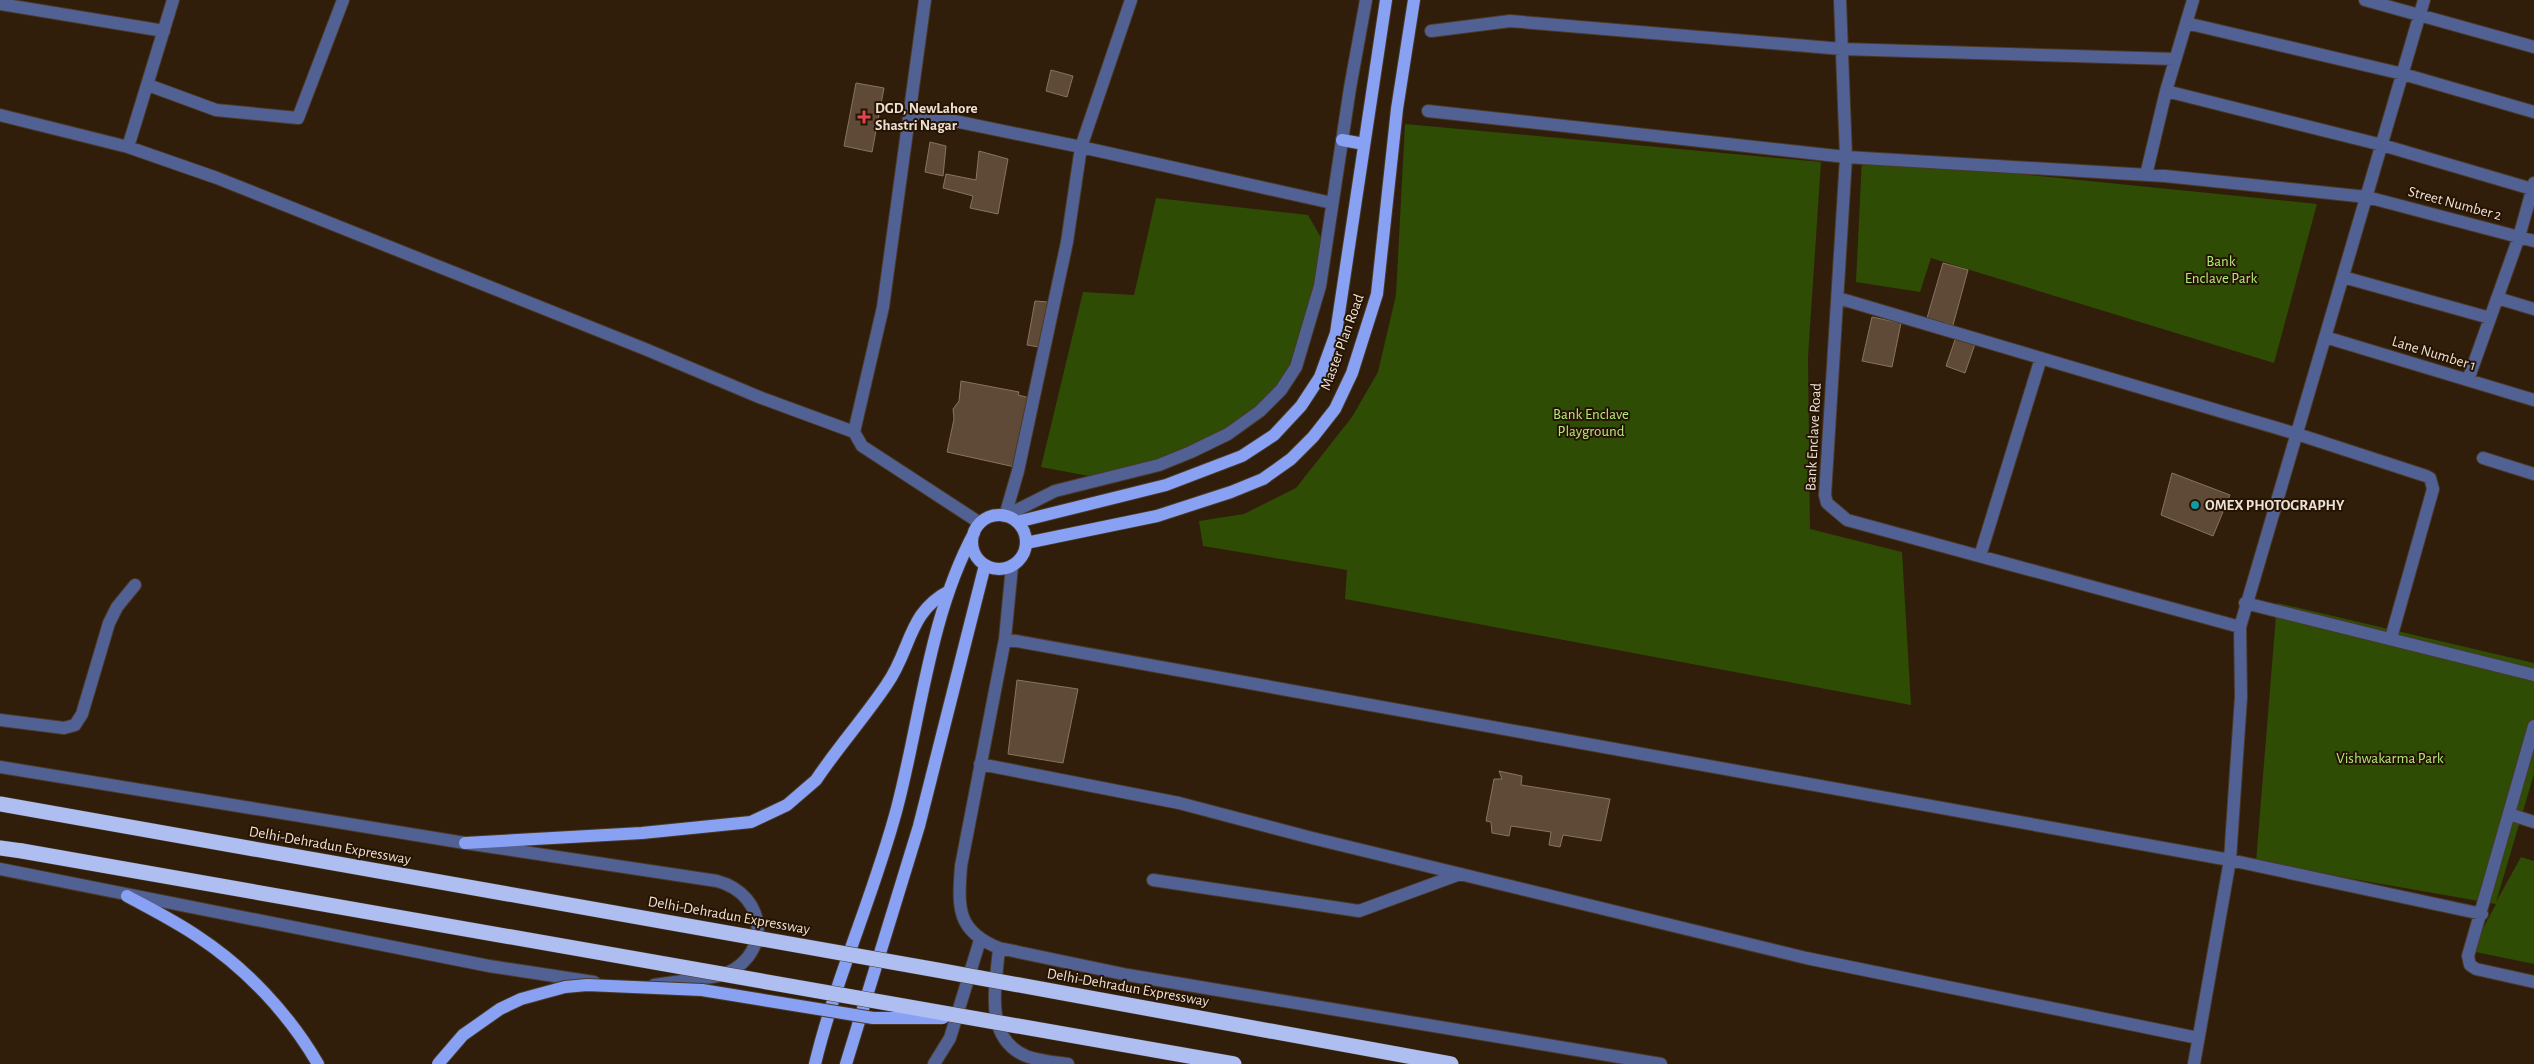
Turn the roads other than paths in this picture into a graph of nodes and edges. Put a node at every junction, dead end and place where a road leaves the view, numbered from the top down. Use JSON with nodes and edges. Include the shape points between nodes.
{"nodes":[{"id":1,"x":173,"y":0,"type":"edge"},
{"id":2,"x":343,"y":0,"type":"edge"},
{"id":3,"x":925,"y":0,"type":"edge"},
{"id":4,"x":1131,"y":0,"type":"edge"},
{"id":5,"x":1366,"y":0,"type":"edge"},
{"id":6,"x":1386,"y":0,"type":"edge"},
{"id":7,"x":1414,"y":0,"type":"edge"},
{"id":8,"x":1840,"y":0,"type":"edge"},
{"id":9,"x":2193,"y":0,"type":"edge"},
{"id":10,"x":2365,"y":0,"type":"edge"},
{"id":11,"x":2424,"y":0,"type":"edge"},
{"id":12,"x":0,"y":4,"type":"edge"},
{"id":13,"x":2420,"y":14,"type":"junction"},
{"id":14,"x":2186,"y":23,"type":"junction"},
{"id":15,"x":164,"y":31,"type":"junction"},
{"id":16,"x":1431,"y":31,"type":"dead end"},
{"id":17,"x":2534,"y":47,"type":"edge"},
{"id":18,"x":1842,"y":48,"type":"junction"},
{"id":19,"x":2174,"y":59,"type":"junction"},
{"id":20,"x":2403,"y":74,"type":"junction"},
{"id":21,"x":148,"y":85,"type":"junction"},
{"id":22,"x":2166,"y":91,"type":"junction"},
{"id":23,"x":1428,"y":111,"type":"dead end"},
{"id":24,"x":911,"y":112,"type":"junction"},
{"id":25,"x":2534,"y":112,"type":"edge"},
{"id":26,"x":0,"y":115,"type":"edge"},
{"id":27,"x":1342,"y":140,"type":"junction"},
{"id":28,"x":1364,"y":144,"type":"junction"},
{"id":29,"x":2382,"y":145,"type":"junction"},
{"id":30,"x":1081,"y":147,"type":"junction"},
{"id":31,"x":128,"y":148,"type":"junction"},
{"id":32,"x":1846,"y":157,"type":"junction"},
{"id":33,"x":2146,"y":176,"type":"junction"},
{"id":34,"x":2533,"y":186,"type":"edge"},
{"id":35,"x":2367,"y":197,"type":"junction"},
{"id":36,"x":1332,"y":203,"type":"junction"},
{"id":37,"x":2519,"y":236,"type":"junction"},
{"id":38,"x":2534,"y":241,"type":"edge"},
{"id":39,"x":2343,"y":277,"type":"junction"},
{"id":40,"x":1838,"y":298,"type":"junction"},
{"id":41,"x":2497,"y":298,"type":"junction"},
{"id":42,"x":2534,"y":309,"type":"edge"},
{"id":43,"x":2490,"y":318,"type":"junction"},
{"id":44,"x":2326,"y":337,"type":"junction"},
{"id":45,"x":2041,"y":358,"type":"junction"},
{"id":46,"x":2468,"y":380,"type":"junction"},
{"id":47,"x":2534,"y":400,"type":"edge"},
{"id":48,"x":854,"y":432,"type":"junction"},
{"id":49,"x":2297,"y":434,"type":"junction"},
{"id":50,"x":2483,"y":458,"type":"dead end"},
{"id":51,"x":2534,"y":474,"type":"edge"},
{"id":52,"x":1011,"y":519,"type":"junction"},
{"id":53,"x":977,"y":528,"type":"junction"},
{"id":54,"x":1026,"y":543,"type":"junction"},
{"id":55,"x":1980,"y":556,"type":"junction"},
{"id":56,"x":985,"y":565,"type":"junction"},
{"id":57,"x":1012,"y":566,"type":"junction"},
{"id":58,"x":135,"y":585,"type":"dead end"},
{"id":59,"x":949,"y":591,"type":"junction"},
{"id":60,"x":2245,"y":603,"type":"junction"},
{"id":61,"x":2240,"y":627,"type":"junction"},
{"id":62,"x":2391,"y":638,"type":"junction"},
{"id":63,"x":1005,"y":639,"type":"junction"},
{"id":64,"x":2534,"y":676,"type":"edge"},
{"id":65,"x":0,"y":720,"type":"edge"},
{"id":66,"x":2534,"y":726,"type":"edge"},
{"id":67,"x":980,"y":764,"type":"junction"},
{"id":68,"x":0,"y":767,"type":"edge"},
{"id":69,"x":0,"y":804,"type":"edge"},
{"id":70,"x":2509,"y":814,"type":"junction"},
{"id":71,"x":2534,"y":822,"type":"edge"},
{"id":72,"x":465,"y":843,"type":"junction"},
{"id":73,"x":0,"y":848,"type":"edge"},
{"id":74,"x":2230,"y":860,"type":"junction"},
{"id":75,"x":0,"y":869,"type":"edge"},
{"id":76,"x":1460,"y":874,"type":"junction"},
{"id":77,"x":1153,"y":880,"type":"dead end"},
{"id":78,"x":127,"y":896,"type":"junction"},
{"id":79,"x":2482,"y":914,"type":"junction"},
{"id":80,"x":980,"y":940,"type":"junction"},
{"id":81,"x":999,"y":948,"type":"junction"},
{"id":82,"x":2534,"y":982,"type":"edge"},
{"id":83,"x":975,"y":1018,"type":"junction"},
{"id":84,"x":2198,"y":1038,"type":"junction"},
{"id":85,"x":318,"y":1064,"type":"edge"},
{"id":86,"x":438,"y":1064,"type":"edge"},
{"id":87,"x":815,"y":1064,"type":"edge"},
{"id":88,"x":846,"y":1064,"type":"edge"},
{"id":89,"x":934,"y":1064,"type":"edge"},
{"id":90,"x":1068,"y":1064,"type":"edge"},
{"id":91,"x":1234,"y":1064,"type":"edge"},
{"id":92,"x":1452,"y":1064,"type":"edge"},
{"id":93,"x":1661,"y":1064,"type":"edge"},
{"id":94,"x":2194,"y":1064,"type":"edge"}],
"edges":[{"from":1,"to":15,"type":"street"},
{"from":2,"to":21,"type":"street","via":[[298,118],[216,110]]},
{"from":3,"to":24,"type":"street"},
{"from":4,"to":30,"type":"street"},
{"from":5,"to":27,"type":"street"},
{"from":6,"to":28,"type":"main road"},
{"from":7,"to":54,"type":"main road","name":"Master Plan Road","via":[[1397,109],[1377,294],[1352,373],[1335,409],[1291,459],[1263,479],[1157,516]]},
{"from":8,"to":18,"type":"street","name":"Bank Enclave Road"},
{"from":9,"to":14,"type":"street"},
{"from":10,"to":13,"type":"street"},
{"from":11,"to":13,"type":"street"},
{"from":12,"to":15,"type":"street"},
{"from":13,"to":17,"type":"street"},
{"from":13,"to":20,"type":"street"},
{"from":14,"to":19,"type":"street"},
{"from":14,"to":20,"type":"street"},
{"from":15,"to":21,"type":"street"},
{"from":16,"to":18,"type":"street","via":[[1510,21]]},
{"from":18,"to":19,"type":"street"},
{"from":18,"to":32,"type":"street","name":"Bank Enclave Road"},
{"from":19,"to":22,"type":"street"},
{"from":20,"to":25,"type":"street"},
{"from":20,"to":29,"type":"street"},
{"from":21,"to":31,"type":"street"},
{"from":22,"to":29,"type":"street"},
{"from":22,"to":33,"type":"street"},
{"from":23,"to":32,"type":"street","name":"Street Number 2"},
{"from":24,"to":30,"type":"street"},
{"from":24,"to":48,"type":"street","via":[[883,307]]},
{"from":26,"to":31,"type":"street"},
{"from":27,"to":28,"type":"main road"},
{"from":27,"to":36,"type":"street"},
{"from":28,"to":52,"type":"main road","via":[[1336,333],[1320,377],[1301,406],[1274,435],[1242,456],[1166,485]]},
{"from":29,"to":34,"type":"street"},
{"from":29,"to":35,"type":"street"},
{"from":30,"to":36,"type":"street"},
{"from":30,"to":52,"type":"street","via":[[1068,242],[1018,471]]},
{"from":31,"to":48,"type":"street","via":[[217,178],[759,397]]},
{"from":32,"to":33,"type":"street","name":"Street Number 2"},
{"from":32,"to":40,"type":"street","name":"Bank Enclave Road"},
{"from":33,"to":35,"type":"street","name":"Street Number 2"},
{"from":34,"to":37,"type":"street"},
{"from":35,"to":37,"type":"street","name":"Street Number 2"},
{"from":35,"to":39,"type":"street"},
{"from":36,"to":52,"type":"street","via":[[1320,286],[1296,367],[1281,390],[1260,411],[1228,434],[1160,465],[1055,492]]},
{"from":37,"to":38,"type":"street","name":"Street Number 2"},
{"from":37,"to":41,"type":"street"},
{"from":39,"to":43,"type":"street"},
{"from":39,"to":44,"type":"street"},
{"from":40,"to":45,"type":"street"},
{"from":40,"to":55,"type":"street","name":"Bank Enclave Road","via":[[1824,495],[1827,504],[1847,520]]},
{"from":41,"to":42,"type":"street"},
{"from":41,"to":43,"type":"street"},
{"from":43,"to":46,"type":"street"},
{"from":44,"to":46,"type":"street","name":"Lane Number 1"},
{"from":44,"to":49,"type":"street"},
{"from":45,"to":49,"type":"street"},
{"from":45,"to":55,"type":"street"},
{"from":46,"to":47,"type":"street","name":"Lane Number 1"},
{"from":48,"to":53,"type":"street","via":[[862,446]]},
{"from":49,"to":60,"type":"street"},
{"from":49,"to":62,"type":"street","via":[[2430,478],[2429,506]]},
{"from":50,"to":51,"type":"street"},
{"from":52,"to":53,"type":"main road","via":[[990,516]]},
{"from":52,"to":54,"type":"main road","via":[[1025,534]]},
{"from":53,"to":56,"type":"main road","via":[[973,551]]},
{"from":53,"to":59,"type":"main road","via":[[960,558]]},
{"from":54,"to":57,"type":"main road","via":[[1019,560]]},
{"from":55,"to":61,"type":"street","name":"Bank Enclave Road"},
{"from":56,"to":57,"type":"main road","via":[[1003,569]]},
{"from":56,"to":88,"type":"main road","via":[[919,826]]},
{"from":57,"to":63,"type":"street"},
{"from":58,"to":65,"type":"street","via":[[116,607],[109,623],[76,725],[64,728]]},
{"from":59,"to":72,"type":"main road","via":[[932,601],[919,616],[888,683],[816,780],[776,812],[751,822],[672,830]]},
{"from":59,"to":87,"type":"main road","via":[[896,809]]},
{"from":60,"to":61,"type":"street"},
{"from":60,"to":62,"type":"street"},
{"from":61,"to":74,"type":"street","via":[[2241,697]]},
{"from":62,"to":64,"type":"street"},
{"from":63,"to":67,"type":"street"},
{"from":63,"to":74,"type":"street"},
{"from":66,"to":70,"type":"street"},
{"from":67,"to":76,"type":"street","via":[[1179,803]]},
{"from":67,"to":80,"type":"street","via":[[961,866],[959,896],[969,930]]},
{"from":68,"to":72,"type":"street"},
{"from":69,"to":92,"type":"highway","name":"Delhi-Dehradun Expressway","bridge":true},
{"from":70,"to":71,"type":"street"},
{"from":70,"to":79,"type":"street"},
{"from":72,"to":78,"type":"street","via":[[727,884],[751,903],[758,923],[755,943],[745,961],[728,973],[633,988],[489,966]]},
{"from":73,"to":83,"type":"highway","bridge":true},
{"from":74,"to":79,"type":"street"},
{"from":74,"to":84,"type":"street"},
{"from":75,"to":78,"type":"street"},
{"from":76,"to":77,"type":"street","via":[[1359,911]]},
{"from":76,"to":84,"type":"street","via":[[1806,958]]},
{"from":78,"to":85,"type":"main road","via":[[197,936],[236,966],[293,1026]]},
{"from":79,"to":82,"type":"street","via":[[2468,956],[2472,968]]},
{"from":80,"to":81,"type":"street"},
{"from":80,"to":89,"type":"street","via":[[950,1038]]},
{"from":81,"to":90,"type":"street","via":[[994,1014],[1000,1032],[1010,1047],[1028,1057]]},
{"from":81,"to":93,"type":"street","via":[[1128,975]]},
{"from":83,"to":86,"type":"main road","bridge":true,"via":[[873,1018],[702,990],[587,985],[542,992],[500,1009],[463,1035]]},
{"from":83,"to":91,"type":"highway","bridge":true},
{"from":84,"to":94,"type":"street"}]}
